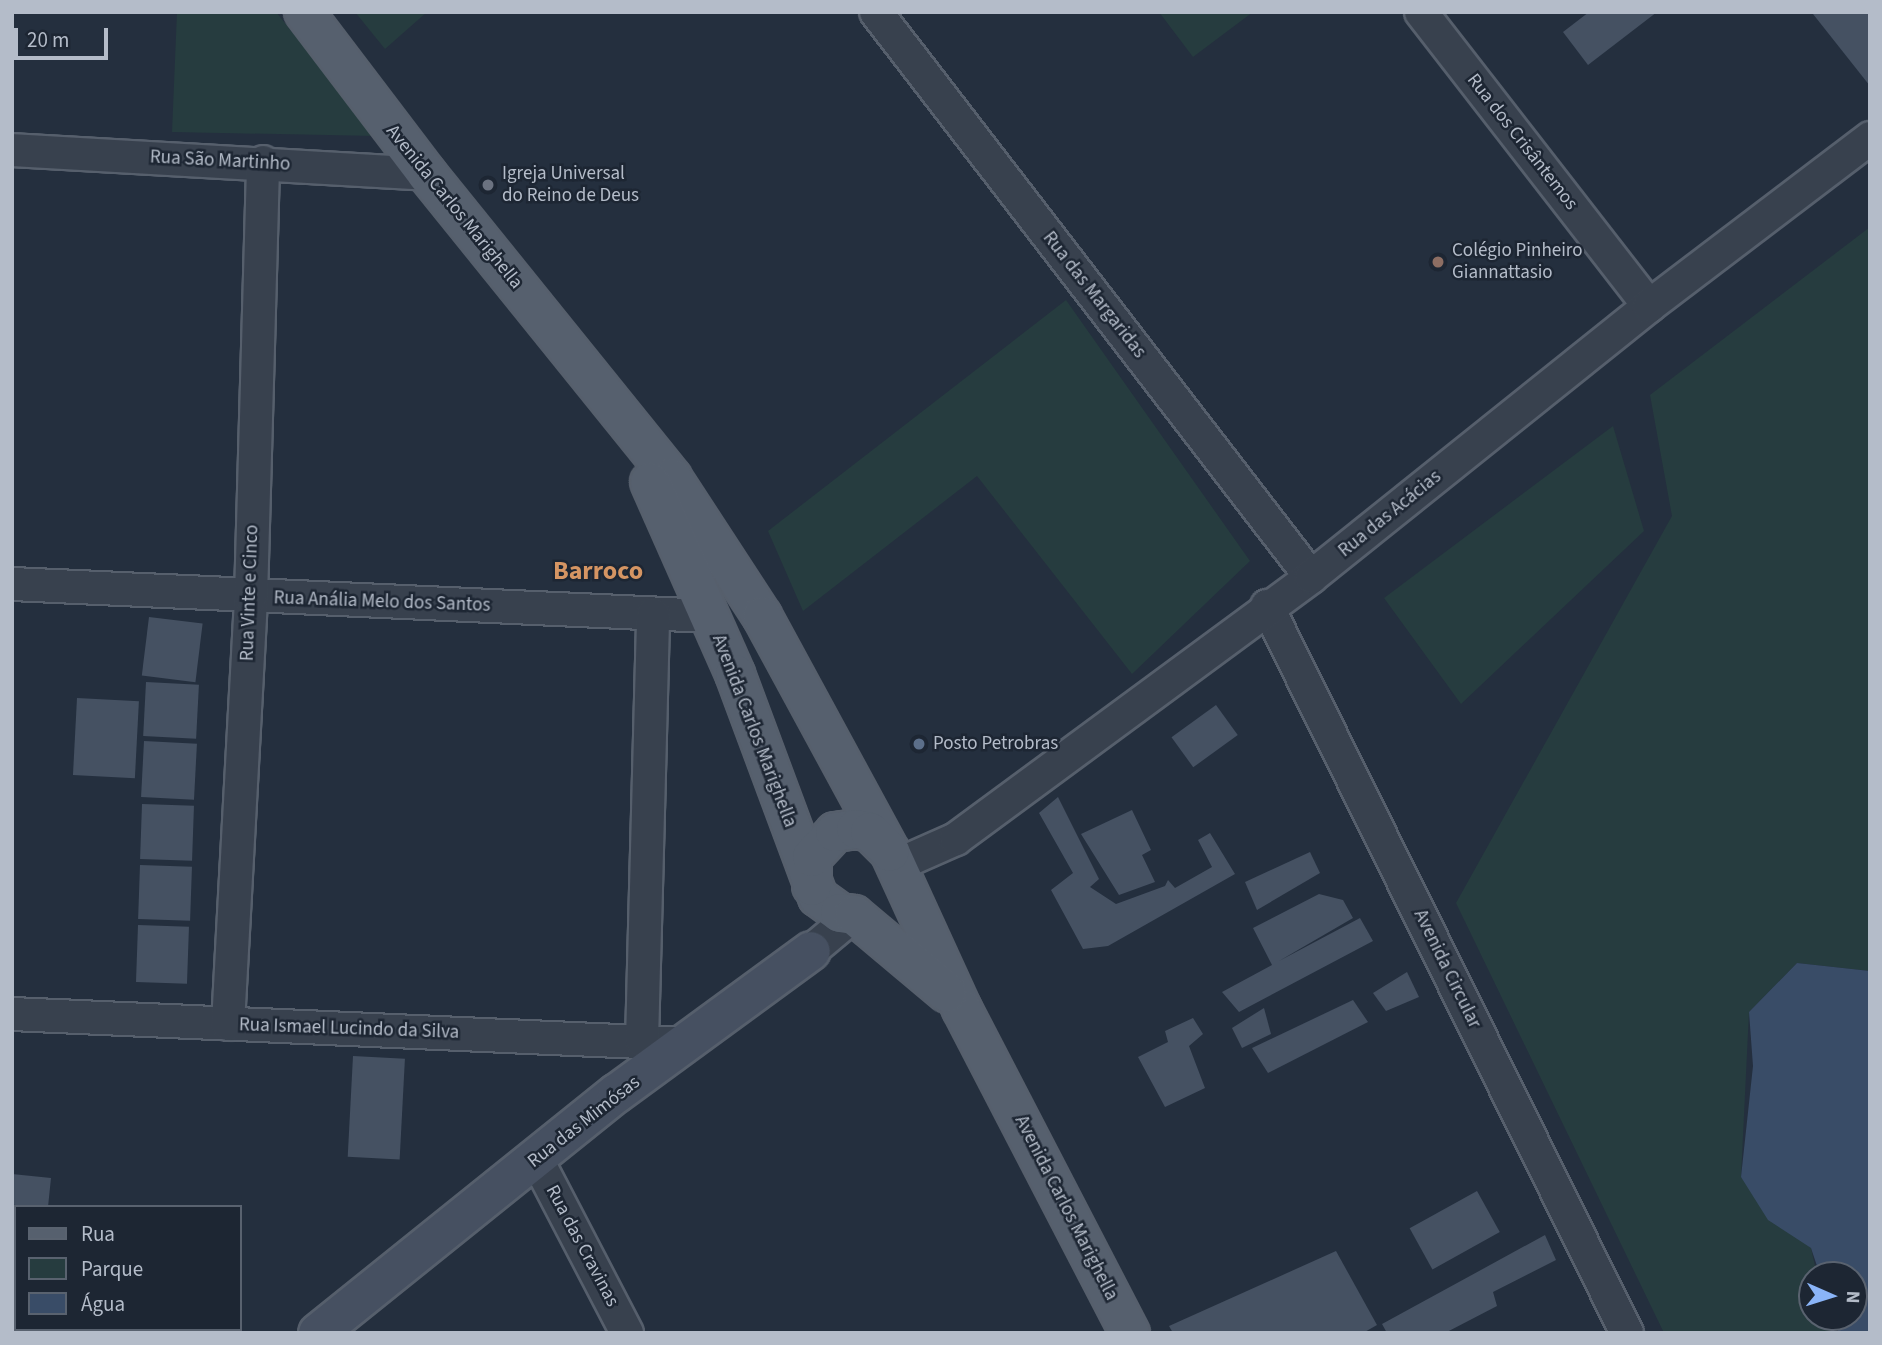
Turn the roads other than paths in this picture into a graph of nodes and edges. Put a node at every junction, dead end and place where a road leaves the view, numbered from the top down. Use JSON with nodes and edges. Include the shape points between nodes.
{"nodes":[{"id":1,"x":304,"y":12,"type":"edge"},
{"id":2,"x":876,"y":12,"type":"edge"},
{"id":3,"x":1421,"y":12,"type":"edge"},
{"id":4,"x":1870,"y":138,"type":"edge"},
{"id":5,"x":12,"y":150,"type":"edge"},
{"id":6,"x":263,"y":162,"type":"junction"},
{"id":7,"x":427,"y":174,"type":"junction"},
{"id":8,"x":1649,"y":306,"type":"junction"},
{"id":9,"x":609,"y":398,"type":"junction"},
{"id":10,"x":1311,"y":577,"type":"junction"},
{"id":11,"x":12,"y":584,"type":"edge"},
{"id":12,"x":251,"y":597,"type":"junction"},
{"id":13,"x":1267,"y":606,"type":"junction"},
{"id":14,"x":653,"y":614,"type":"junction"},
{"id":15,"x":709,"y":616,"type":"junction"},
{"id":16,"x":807,"y":697,"type":"junction"},
{"id":17,"x":893,"y":859,"type":"junction"},
{"id":18,"x":813,"y":886,"type":"junction"},
{"id":19,"x":854,"y":915,"type":"junction"},
{"id":20,"x":811,"y":951,"type":"joint"},
{"id":21,"x":962,"y":1009,"type":"junction"},
{"id":22,"x":12,"y":1014,"type":"edge"},
{"id":23,"x":228,"y":1024,"type":"junction"},
{"id":24,"x":642,"y":1041,"type":"junction"},
{"id":25,"x":686,"y":1044,"type":"junction"},
{"id":26,"x":537,"y":1160,"type":"junction"},
{"id":27,"x":318,"y":1333,"type":"edge"},
{"id":28,"x":627,"y":1333,"type":"edge"},
{"id":29,"x":1130,"y":1333,"type":"edge"},
{"id":30,"x":1627,"y":1333,"type":"edge"}],
"edges":[{"from":1,"to":7,"type":"main road","name":"Avenida Carlos Marighella"},
{"from":2,"to":10,"type":"street","name":"Rua das Margaridas"},
{"from":3,"to":8,"type":"street","name":"Rua dos Crisântemos"},
{"from":4,"to":8,"type":"street","name":"Rua das Acácias"},
{"from":5,"to":6,"type":"street","name":"Rua São Martinho"},
{"from":6,"to":7,"type":"street","name":"Rua São Martinho"},
{"from":6,"to":12,"type":"street","name":"Rua Vinte e Cinco"},
{"from":7,"to":9,"type":"main road","name":"Avenida Carlos Marighella"},
{"from":8,"to":10,"type":"street","name":"Rua das Acácias"},
{"from":9,"to":15,"type":"main road","name":"Avenida Carlos Marighella","via":[[669,520]]},
{"from":9,"to":16,"type":"main road","name":"Avenida Carlos Marighella","via":[[717,544]]},
{"from":10,"to":13,"type":"street","name":"Rua das Acácias"},
{"from":11,"to":12,"type":"street","name":"Rua Anália Melo dos Santos"},
{"from":12,"to":14,"type":"street","name":"Rua Anália Melo dos Santos"},
{"from":12,"to":23,"type":"street","name":"Rua Vinte e Cinco"},
{"from":13,"to":17,"type":"street","name":"Rua das Acácias","via":[[956,839]]},
{"from":13,"to":30,"type":"street","name":"Avenida Circular"},
{"from":14,"to":15,"type":"street","name":"Rua Anália Melo dos Santos"},
{"from":14,"to":24,"type":"street"},
{"from":15,"to":16,"type":"main road","via":[[755,638]]},
{"from":15,"to":18,"type":"main road","name":"Avenida Carlos Marighella"},
{"from":16,"to":17,"type":"main road","name":"Avenida Carlos Marighella"},
{"from":17,"to":18,"type":"main road","via":[[870,832],[835,832],[812,857]]},
{"from":17,"to":19,"type":"main road","via":[[894,881],[880,905]]},
{"from":17,"to":21,"type":"main road","name":"Avenida Carlos Marighella"},
{"from":18,"to":19,"type":"main road","name":"Avenida Carlos Marighella","via":[[828,906]]},
{"from":19,"to":20,"type":"street","name":"Rua das Mimósas"},
{"from":19,"to":21,"type":"main road","name":"Avenida Carlos Marighella","via":[[926,972]]},
{"from":20,"to":25,"type":"street","name":"Rua das Mimósas"},
{"from":21,"to":29,"type":"main road","name":"Avenida Carlos Marighella"},
{"from":22,"to":23,"type":"street","name":"Rua Ismael Lucindo da Silva"},
{"from":23,"to":24,"type":"street","name":"Rua Ismael Lucindo da Silva"},
{"from":24,"to":25,"type":"street","name":"Rua Ismael Lucindo da Silva"},
{"from":25,"to":26,"type":"street","name":"Rua das Mimósas"},
{"from":26,"to":27,"type":"street","name":"Rua das Mimósas"},
{"from":26,"to":28,"type":"street","name":"Rua das Cravinas"}]}
